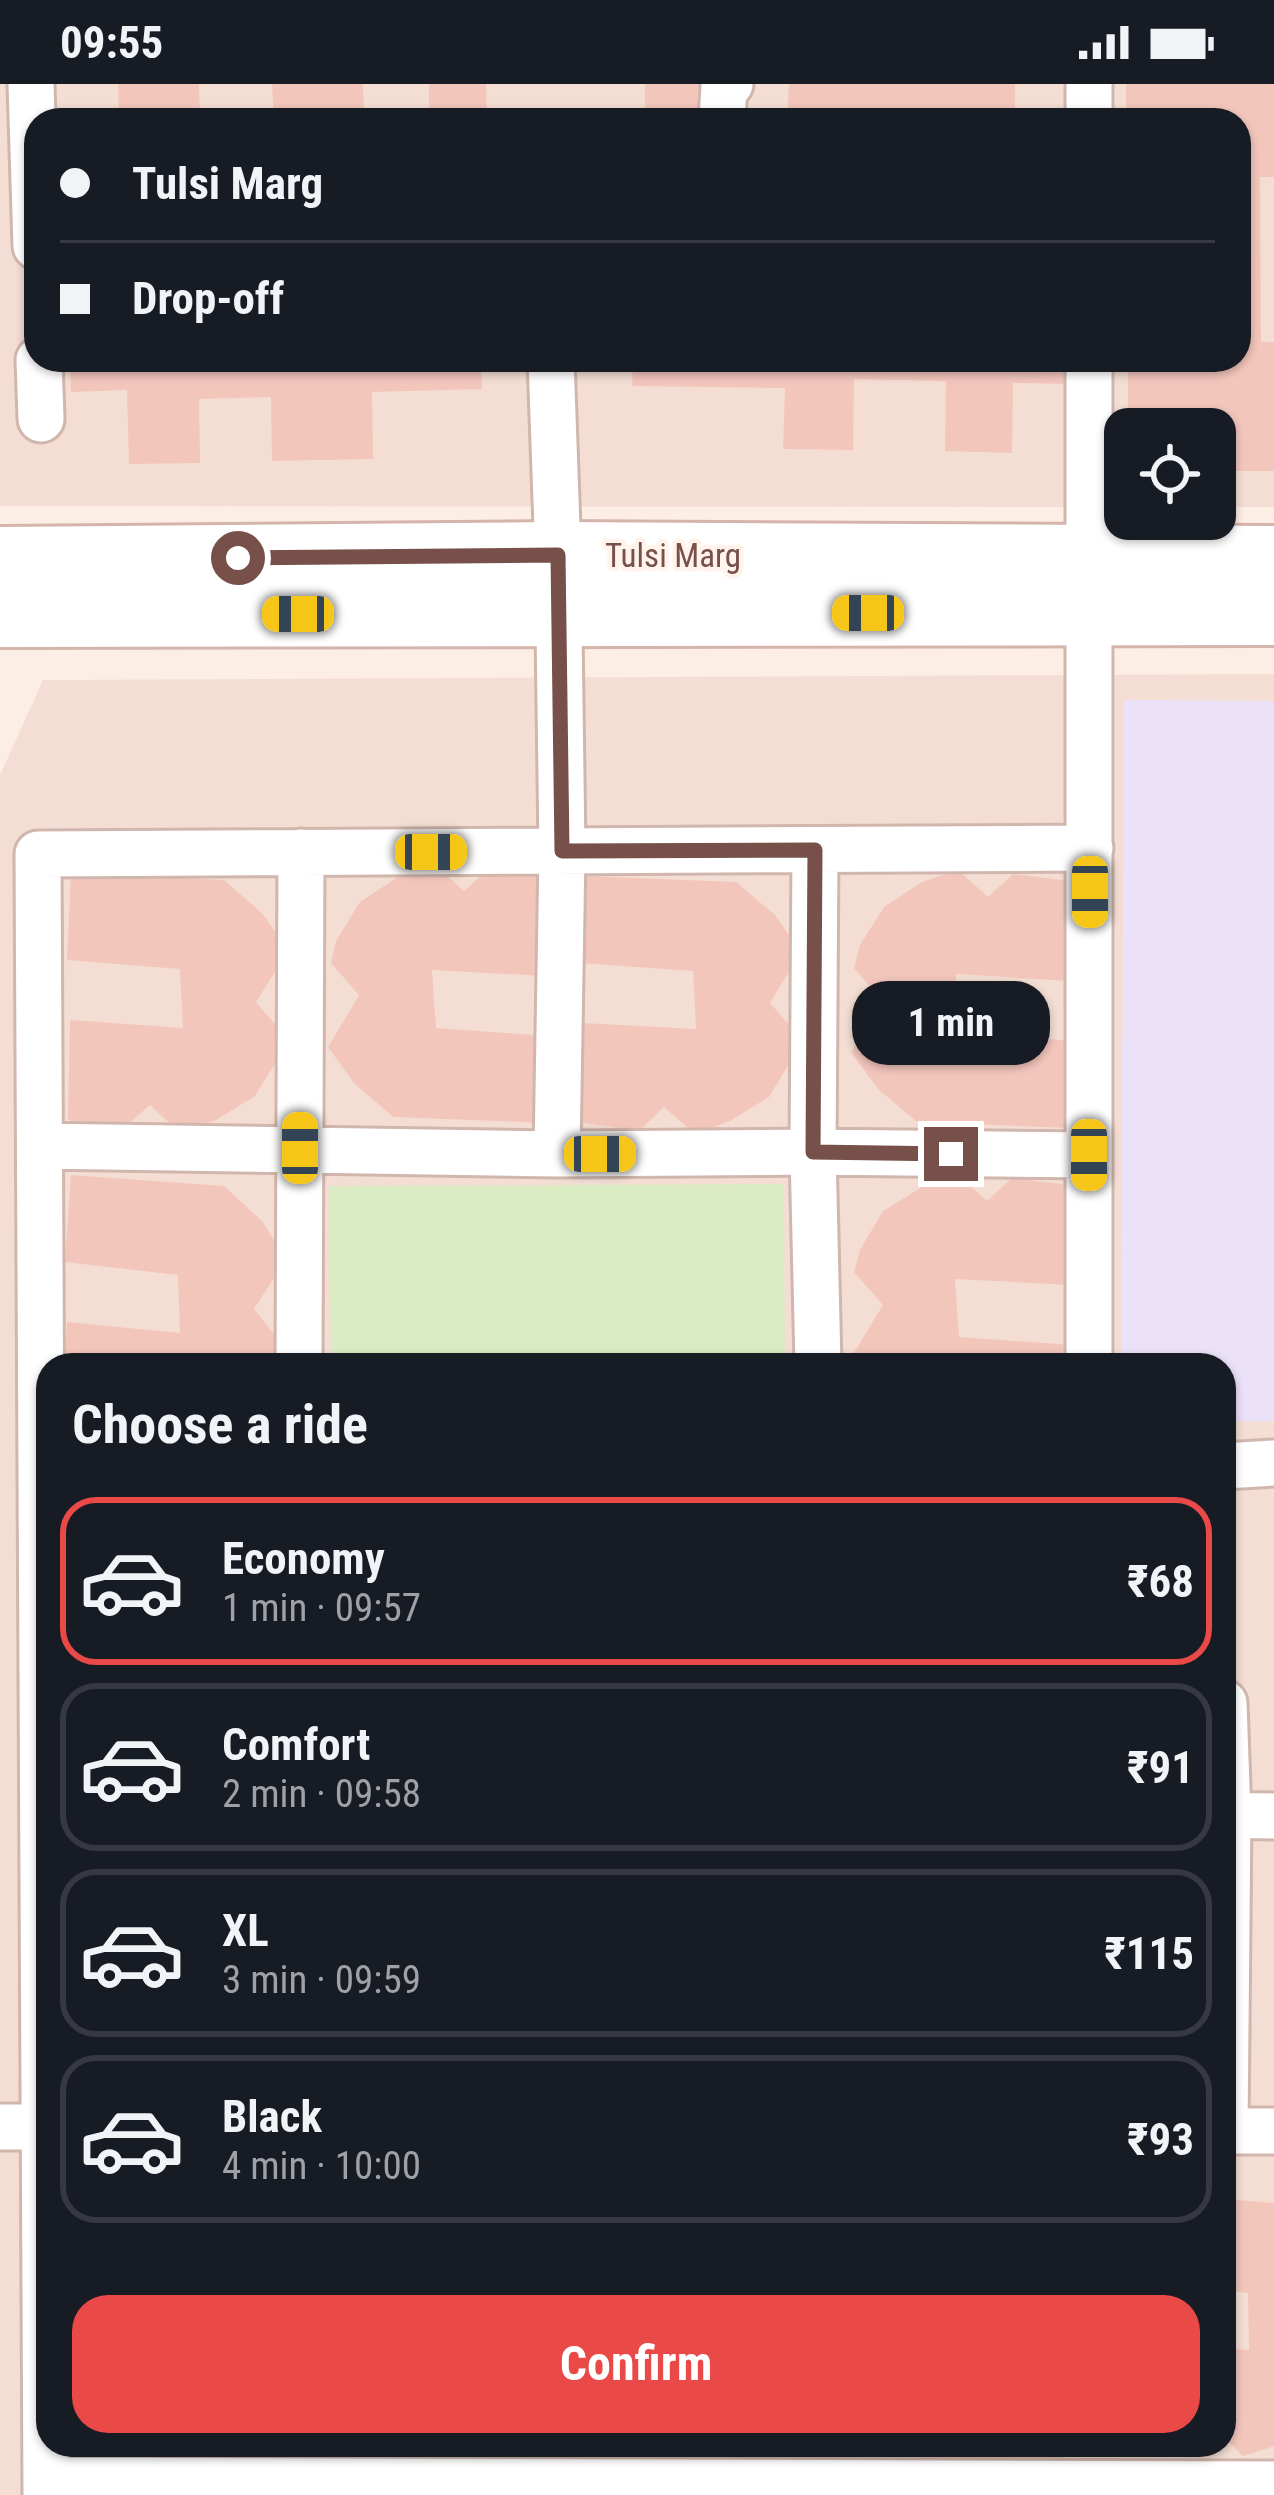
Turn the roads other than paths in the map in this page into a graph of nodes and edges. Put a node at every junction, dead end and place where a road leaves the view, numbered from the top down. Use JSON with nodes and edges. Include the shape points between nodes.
{"nodes":[{"id":1,"x":40,"y":372,"type":"edge"},
{"id":2,"x":551,"y":372,"type":"edge"},
{"id":3,"x":1089,"y":372,"type":"edge"},
{"id":4,"x":41,"y":419,"type":"dead end"},
{"id":5,"x":1274,"y":559,"type":"edge"},
{"id":6,"x":0,"y":560,"type":"edge"},
{"id":7,"x":558,"y":584,"type":"junction"},
{"id":8,"x":1089,"y":584,"type":"junction"},
{"id":9,"x":1274,"y":612,"type":"edge"},
{"id":10,"x":0,"y":614,"type":"edge"},
{"id":11,"x":1090,"y":848,"type":"junction"},
{"id":12,"x":815,"y":850,"type":"junction"},
{"id":13,"x":562,"y":851,"type":"junction"},
{"id":14,"x":301,"y":852,"type":"junction"},
{"id":15,"x":40,"y":1146,"type":"junction"},
{"id":16,"x":300,"y":1148,"type":"junction"},
{"id":17,"x":813,"y":1152,"type":"junction"},
{"id":18,"x":557,"y":1154,"type":"junction"},
{"id":19,"x":1089,"y":1155,"type":"junction"},
{"id":20,"x":42,"y":1353,"type":"edge"},
{"id":21,"x":299,"y":1353,"type":"edge"},
{"id":22,"x":818,"y":1353,"type":"edge"},
{"id":23,"x":1089,"y":1353,"type":"edge"},
{"id":24,"x":1274,"y":1463,"type":"edge"},
{"id":25,"x":1236,"y":1465,"type":"edge"},
{"id":26,"x":1236,"y":1815,"type":"edge"},
{"id":27,"x":1274,"y":1816,"type":"edge"},
{"id":28,"x":0,"y":2126,"type":"edge"},
{"id":29,"x":36,"y":2127,"type":"edge"},
{"id":30,"x":1236,"y":2131,"type":"edge"},
{"id":31,"x":1274,"y":2131,"type":"edge"},
{"id":32,"x":46,"y":2457,"type":"edge"},
{"id":33,"x":296,"y":2474,"type":"edge"},
{"id":34,"x":552,"y":2474,"type":"edge"},
{"id":35,"x":807,"y":2474,"type":"edge"},
{"id":36,"x":1087,"y":2475,"type":"edge"},
{"id":37,"x":1274,"y":2484,"type":"edge"},
{"id":38,"x":46,"y":2487,"type":"edge"}],
"edges":[{"from":1,"to":4,"type":"street"},
{"from":2,"to":7,"type":"street"},
{"from":3,"to":8,"type":"street"},
{"from":5,"to":8,"type":"street","name":"Tulsi Marg"},
{"from":6,"to":7,"type":"street","name":"Tulsi Marg"},
{"from":7,"to":8,"type":"street","name":"Tulsi Marg"},
{"from":7,"to":10,"type":"street","name":"Tulsi Marg"},
{"from":7,"to":13,"type":"street"},
{"from":8,"to":9,"type":"street","name":"Tulsi Marg"},
{"from":8,"to":11,"type":"street"},
{"from":11,"to":12,"type":"street"},
{"from":11,"to":19,"type":"street"},
{"from":12,"to":13,"type":"street"},
{"from":12,"to":17,"type":"street"},
{"from":13,"to":14,"type":"street"},
{"from":13,"to":18,"type":"street"},
{"from":14,"to":15,"type":"street","via":[[38,854]]},
{"from":14,"to":16,"type":"street"},
{"from":15,"to":16,"type":"street"},
{"from":15,"to":20,"type":"street"},
{"from":16,"to":18,"type":"street"},
{"from":16,"to":21,"type":"street"},
{"from":17,"to":18,"type":"street"},
{"from":17,"to":19,"type":"street"},
{"from":17,"to":22,"type":"street"},
{"from":19,"to":23,"type":"street"},
{"from":24,"to":25,"type":"street"},
{"from":26,"to":27,"type":"street"},
{"from":28,"to":29,"type":"street"},
{"from":30,"to":31,"type":"street"},
{"from":32,"to":38,"type":"street"},
{"from":33,"to":34,"type":"street"},
{"from":33,"to":38,"type":"street"},
{"from":34,"to":35,"type":"street"},
{"from":35,"to":36,"type":"street"},
{"from":36,"to":37,"type":"street"}]}
